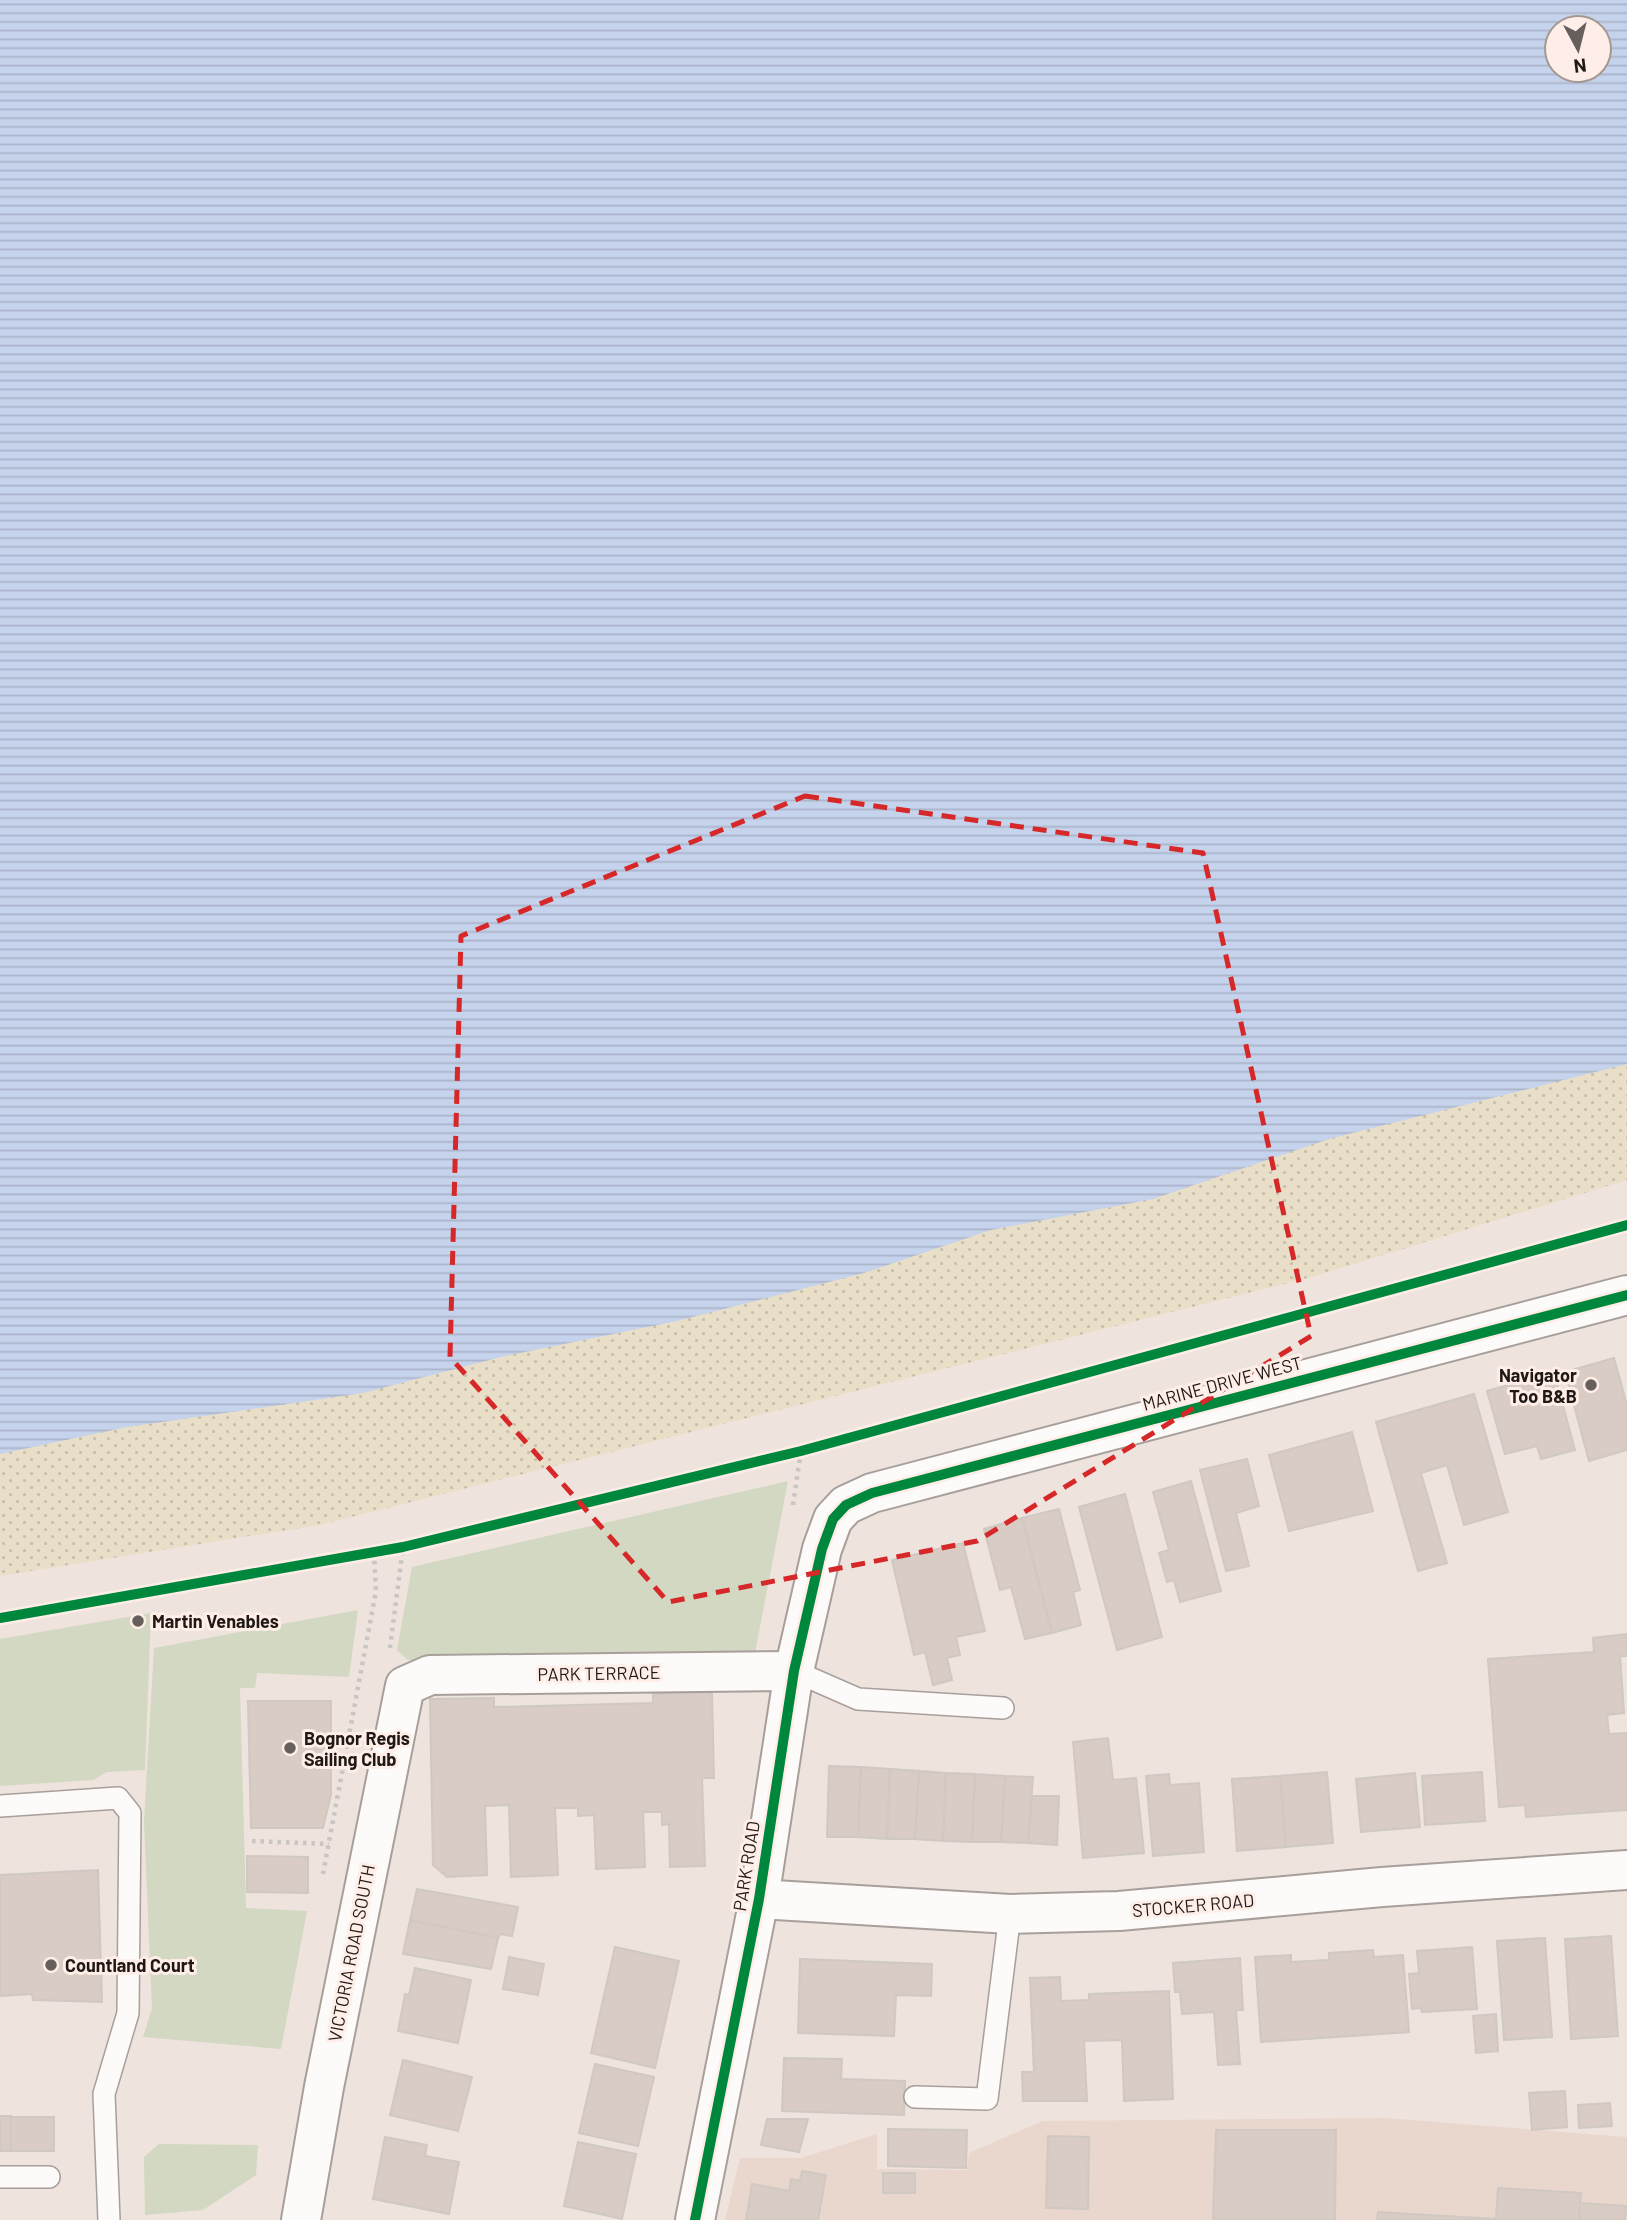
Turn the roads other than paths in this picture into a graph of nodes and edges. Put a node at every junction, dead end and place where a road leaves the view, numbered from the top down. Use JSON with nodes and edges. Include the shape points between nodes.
{"nodes":[{"id":1,"x":1627,"y":1295,"type":"edge"},
{"id":2,"x":833,"y":1519,"type":"joint"},
{"id":3,"x":794,"y":1671,"type":"junction"},
{"id":4,"x":405,"y":1686,"type":"joint"},
{"id":5,"x":1003,"y":1708,"type":"dead end"},
{"id":6,"x":0,"y":1806,"type":"edge"},
{"id":7,"x":1627,"y":1870,"type":"edge"},
{"id":8,"x":759,"y":1899,"type":"junction"},
{"id":9,"x":1010,"y":1914,"type":"junction"},
{"id":10,"x":915,"y":2097,"type":"dead end"},
{"id":11,"x":0,"y":2177,"type":"edge"},
{"id":12,"x":49,"y":2177,"type":"dead end"},
{"id":13,"x":109,"y":2220,"type":"edge"},
{"id":14,"x":301,"y":2220,"type":"edge"},
{"id":15,"x":695,"y":2220,"type":"edge"}],
"edges":[{"from":1,"to":2,"type":"street","name":"MARINE DRIVE WEST","via":[[872,1493],[846,1505]]},
{"from":2,"to":3,"type":"street","name":"PARK ROAD"},
{"from":3,"to":4,"type":"street","name":"PARK TERRACE","via":[[430,1675]]},
{"from":3,"to":5,"type":"lane","via":[[858,1699]]},
{"from":3,"to":8,"type":"street","name":"PARK ROAD"},
{"from":4,"to":14,"type":"street","name":"VICTORIA ROAD SOUTH"},
{"from":6,"to":13,"type":"lane","via":[[118,1798],[130,1813],[128,2013],[104,2094]]},
{"from":7,"to":9,"type":"street","name":"STOCKER ROAD","via":[[1119,1912]]},
{"from":8,"to":9,"type":"street","name":"STOCKER ROAD"},
{"from":8,"to":15,"type":"street","name":"PARK ROAD"},
{"from":9,"to":10,"type":"lane","via":[[987,2099]]},
{"from":11,"to":12,"type":"lane"}]}
